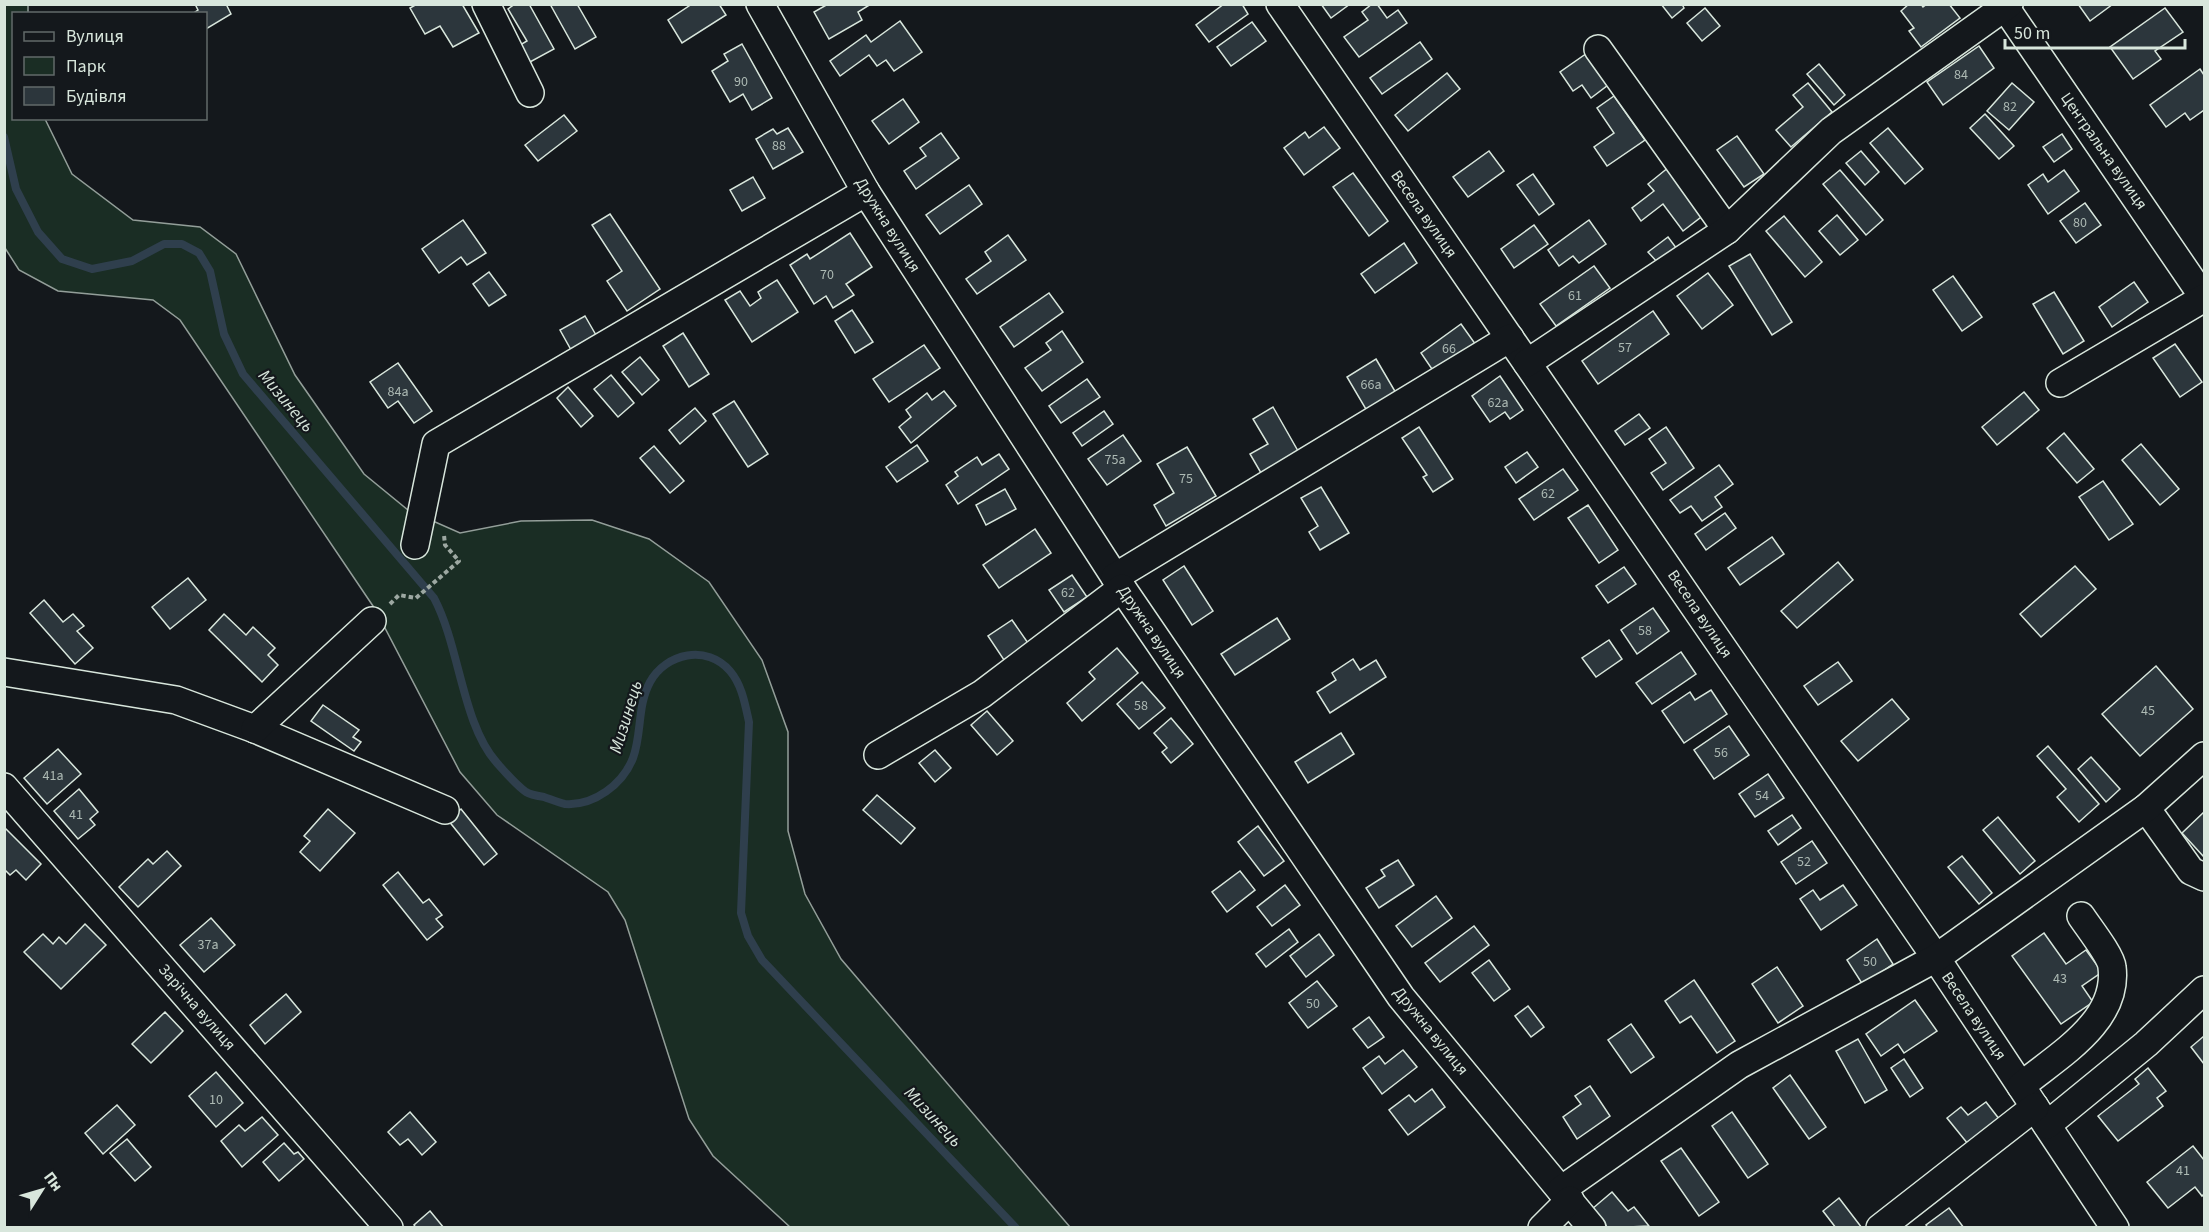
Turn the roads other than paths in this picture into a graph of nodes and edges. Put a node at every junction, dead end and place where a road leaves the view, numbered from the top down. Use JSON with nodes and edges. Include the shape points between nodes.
{"nodes":[{"id":1,"x":486,"y":4,"type":"edge"},
{"id":2,"x":760,"y":4,"type":"edge"},
{"id":3,"x":1280,"y":4,"type":"edge"},
{"id":4,"x":2006,"y":6,"type":"edge"},
{"id":5,"x":1598,"y":50,"type":"dead end"},
{"id":6,"x":530,"y":93,"type":"dead end"},
{"id":7,"x":866,"y":192,"type":"junction"},
{"id":8,"x":1727,"y":230,"type":"junction"},
{"id":9,"x":2205,"y":298,"type":"edge"},
{"id":10,"x":1510,"y":338,"type":"junction"},
{"id":11,"x":1527,"y":363,"type":"junction"},
{"id":12,"x":2060,"y":383,"type":"dead end"},
{"id":13,"x":415,"y":544,"type":"dead end"},
{"id":14,"x":1118,"y":582,"type":"junction"},
{"id":15,"x":372,"y":621,"type":"dead end"},
{"id":16,"x":4,"y":672,"type":"edge"},
{"id":17,"x":255,"y":729,"type":"junction"},
{"id":18,"x":878,"y":755,"type":"dead end"},
{"id":19,"x":2205,"y":756,"type":"edge"},
{"id":20,"x":4,"y":787,"type":"edge"},
{"id":21,"x":2146,"y":808,"type":"junction"},
{"id":22,"x":445,"y":810,"type":"dead end"},
{"id":23,"x":2205,"y":877,"type":"edge"},
{"id":24,"x":2081,"y":916,"type":"dead end"},
{"id":25,"x":1936,"y":958,"type":"junction"},
{"id":26,"x":2205,"y":990,"type":"edge"},
{"id":27,"x":2034,"y":1106,"type":"junction"},
{"id":28,"x":1566,"y":1195,"type":"junction"},
{"id":29,"x":390,"y":1227,"type":"edge"},
{"id":30,"x":1542,"y":1227,"type":"edge"},
{"id":31,"x":1592,"y":1227,"type":"edge"},
{"id":32,"x":1880,"y":1227,"type":"edge"},
{"id":33,"x":2115,"y":1227,"type":"edge"}],
"edges":[{"from":1,"to":6,"type":"street"},
{"from":2,"to":7,"type":"street","name":"Дружна вулиця"},
{"from":3,"to":10,"type":"street","name":"Весела вулиця"},
{"from":4,"to":8,"type":"street","via":[[1831,131]]},
{"from":4,"to":9,"type":"street","name":"Центральна вулиця"},
{"from":5,"to":8,"type":"street"},
{"from":7,"to":13,"type":"street","via":[[436,444]]},
{"from":7,"to":14,"type":"street","name":"Дружна вулиця"},
{"from":8,"to":11,"type":"street"},
{"from":9,"to":12,"type":"street"},
{"from":10,"to":11,"type":"street","name":"Весела вулиця"},
{"from":10,"to":14,"type":"street"},
{"from":11,"to":25,"type":"street","name":"Весела вулиця"},
{"from":14,"to":18,"type":"street","via":[[982,694]]},
{"from":14,"to":28,"type":"street","name":"Дружна вулиця","via":[[1401,997]]},
{"from":15,"to":17,"type":"street"},
{"from":16,"to":17,"type":"street","via":[[176,700]]},
{"from":17,"to":22,"type":"street"},
{"from":19,"to":21,"type":"street"},
{"from":20,"to":29,"type":"street","name":"Зарічна вулиця"},
{"from":21,"to":23,"type":"street","via":[[2192,871]]},
{"from":21,"to":25,"type":"street"},
{"from":24,"to":27,"type":"street","via":[[2112,966],[2109,1001]]},
{"from":25,"to":27,"type":"street","name":"Весела вулиця"},
{"from":25,"to":28,"type":"street","via":[[1739,1065]]},
{"from":26,"to":27,"type":"street","via":[[2146,1044]]},
{"from":27,"to":32,"type":"street"},
{"from":27,"to":33,"type":"street","name":"Весела вулиця"},
{"from":28,"to":30,"type":"street"},
{"from":28,"to":31,"type":"street","name":"Дружна вулиця"}]}
